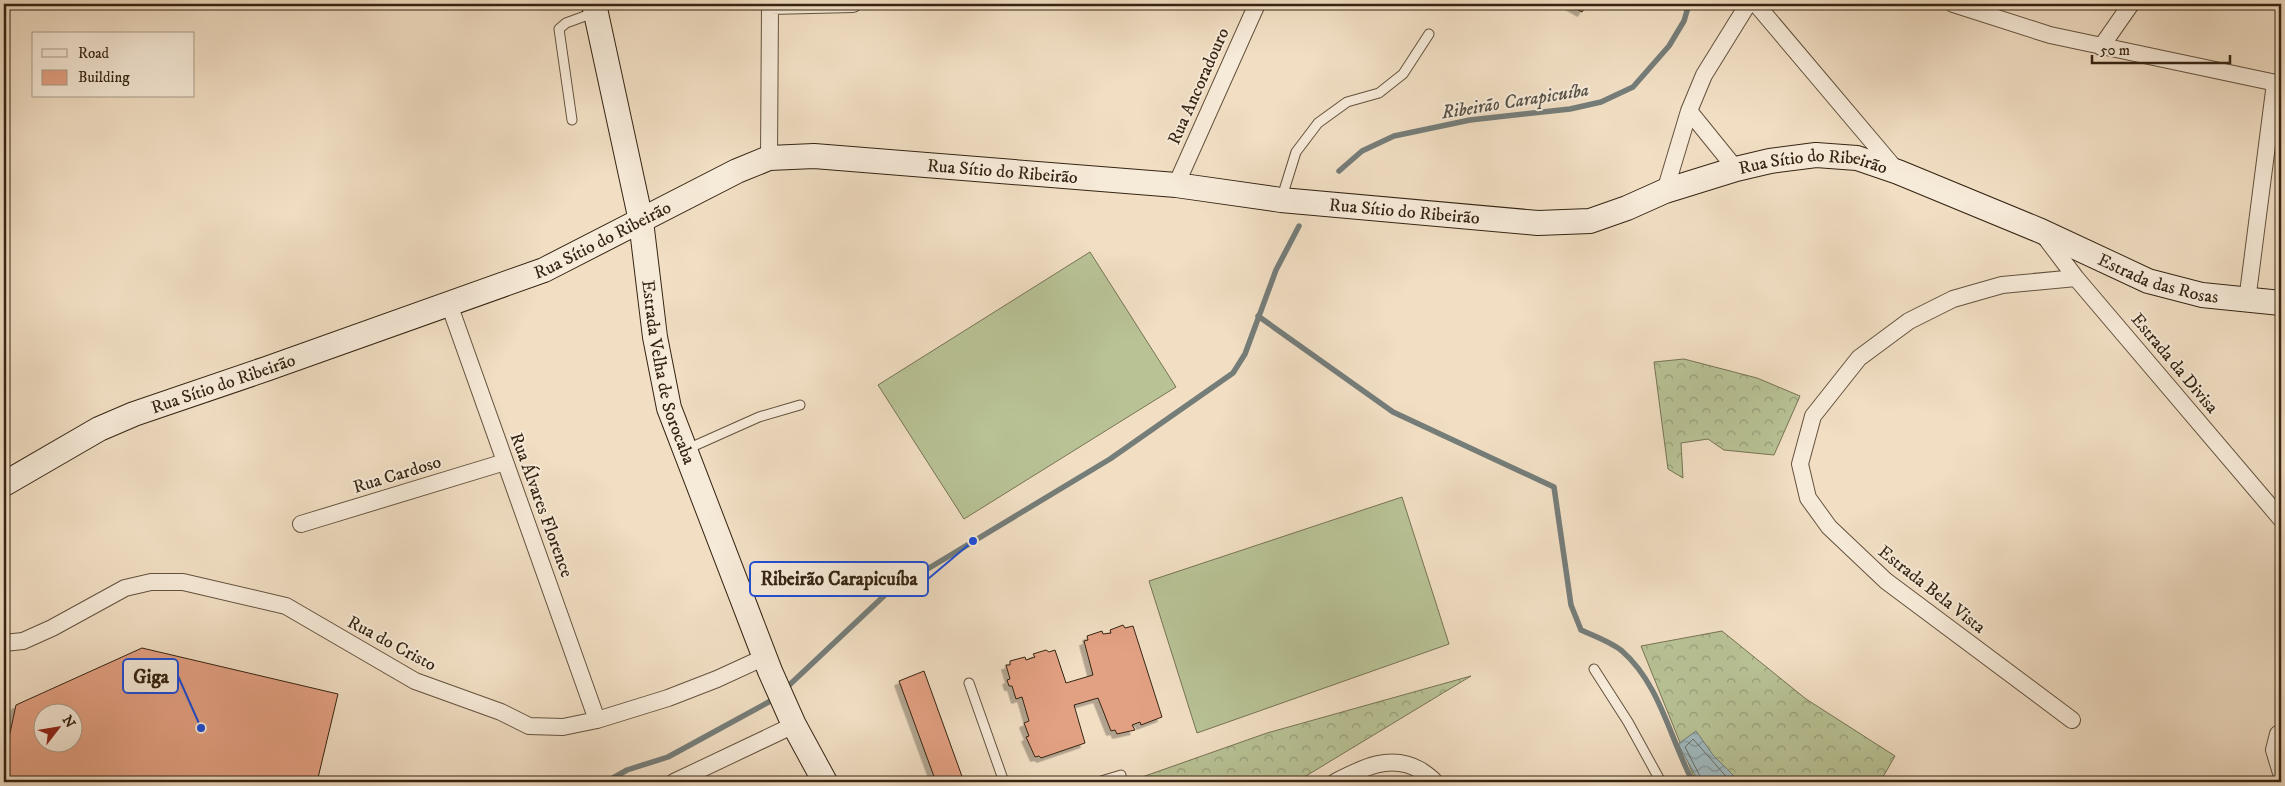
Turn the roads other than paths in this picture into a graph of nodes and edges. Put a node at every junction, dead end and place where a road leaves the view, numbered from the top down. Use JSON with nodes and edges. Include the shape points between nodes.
{"nodes":[{"id":1,"x":853,"y":4,"type":"edge"},
{"id":2,"x":1257,"y":4,"type":"edge"},
{"id":3,"x":1748,"y":4,"type":"edge"},
{"id":4,"x":1756,"y":4,"type":"edge"},
{"id":5,"x":1953,"y":4,"type":"edge"},
{"id":6,"x":2131,"y":4,"type":"edge"},
{"id":7,"x":770,"y":5,"type":"edge"},
{"id":8,"x":595,"y":8,"type":"edge"},
{"id":9,"x":1429,"y":34,"type":"dead end"},
{"id":10,"x":2102,"y":47,"type":"junction"},
{"id":11,"x":2278,"y":83,"type":"edge"},
{"id":12,"x":1689,"y":111,"type":"junction"},
{"id":13,"x":572,"y":120,"type":"dead end"},
{"id":14,"x":769,"y":158,"type":"junction"},
{"id":15,"x":1736,"y":169,"type":"junction"},
{"id":16,"x":1898,"y":172,"type":"junction"},
{"id":17,"x":1176,"y":185,"type":"junction"},
{"id":18,"x":1665,"y":190,"type":"junction"},
{"id":19,"x":1281,"y":200,"type":"junction"},
{"id":20,"x":641,"y":221,"type":"junction"},
{"id":21,"x":2041,"y":231,"type":"junction"},
{"id":22,"x":2076,"y":278,"type":"junction"},
{"id":23,"x":2246,"y":301,"type":"junction"},
{"id":24,"x":2281,"y":303,"type":"edge"},
{"id":25,"x":449,"y":304,"type":"junction"},
{"id":26,"x":800,"y":405,"type":"dead end"},
{"id":27,"x":685,"y":450,"type":"junction"},
{"id":28,"x":505,"y":462,"type":"junction"},
{"id":29,"x":4,"y":484,"type":"edge"},
{"id":30,"x":2281,"y":519,"type":"edge"},
{"id":31,"x":301,"y":524,"type":"dead end"},
{"id":32,"x":4,"y":643,"type":"edge"},
{"id":33,"x":767,"y":664,"type":"junction"},
{"id":34,"x":1594,"y":669,"type":"dead end"},
{"id":35,"x":969,"y":683,"type":"dead end"},
{"id":36,"x":791,"y":719,"type":"junction"},
{"id":37,"x":597,"y":720,"type":"junction"},
{"id":38,"x":2072,"y":720,"type":"dead end"},
{"id":39,"x":2280,"y":733,"type":"edge"},
{"id":40,"x":2281,"y":773,"type":"edge"},
{"id":41,"x":1121,"y":775,"type":"dead end"},
{"id":42,"x":674,"y":782,"type":"edge"},
{"id":43,"x":825,"y":782,"type":"edge"},
{"id":44,"x":1004,"y":782,"type":"edge"},
{"id":45,"x":1098,"y":782,"type":"edge"},
{"id":46,"x":1336,"y":782,"type":"edge"},
{"id":47,"x":1435,"y":782,"type":"edge"},
{"id":48,"x":1661,"y":782,"type":"edge"}],
"edges":[{"from":1,"to":7,"type":"street"},
{"from":2,"to":17,"type":"street","name":"Rua Ancoradouro"},
{"from":3,"to":12,"type":"street","via":[[1704,75]]},
{"from":4,"to":16,"type":"street"},
{"from":5,"to":10,"type":"street","via":[[2050,35]]},
{"from":6,"to":10,"type":"street"},
{"from":7,"to":14,"type":"street"},
{"from":8,"to":13,"type":"lane","via":[[560,29]]},
{"from":8,"to":20,"type":"main road","name":"Estrada Velha de Sorocaba"},
{"from":9,"to":19,"type":"lane","via":[[1403,74],[1379,93],[1347,102],[1318,123],[1296,152]]},
{"from":10,"to":11,"type":"street"},
{"from":11,"to":23,"type":"street"},
{"from":12,"to":15,"type":"street"},
{"from":12,"to":18,"type":"street"},
{"from":14,"to":17,"type":"main road","name":"Rua Sítio do Ribeirão","via":[[814,156]]},
{"from":14,"to":20,"type":"main road","name":"Rua Sítio do Ribeirão"},
{"from":15,"to":16,"type":"main road","name":"Rua Sítio do Ribeirão","via":[[1816,155],[1857,158]]},
{"from":15,"to":18,"type":"main road","name":"Rua Sítio do Ribeirão"},
{"from":16,"to":21,"type":"main road","name":"Rua Sítio do Ribeirão"},
{"from":17,"to":19,"type":"main road","name":"Rua Sítio do Ribeirão"},
{"from":18,"to":19,"type":"main road","name":"Rua Sítio do Ribeirão","via":[[1590,221],[1538,223]]},
{"from":20,"to":25,"type":"main road","name":"Rua Sítio do Ribeirão","via":[[544,270]]},
{"from":20,"to":27,"type":"main road","name":"Estrada Velha de Sorocaba","via":[[655,337],[669,408]]},
{"from":21,"to":22,"type":"street","name":"Estrada da Divisa"},
{"from":21,"to":23,"type":"main road","name":"Estrada das Rosas","via":[[2148,281],[2202,295]]},
{"from":22,"to":30,"type":"street","name":"Estrada da Divisa"},
{"from":22,"to":38,"type":"street","name":"Estrada Bela Vista","via":[[2002,284],[1953,299],[1909,321],[1859,358],[1813,416],[1800,464],[1808,498],[1829,527],[1886,582]]},
{"from":23,"to":24,"type":"main road","name":"Estrada das Rosas"},
{"from":25,"to":28,"type":"street","name":"Rua Álvares Florence"},
{"from":25,"to":29,"type":"main road","name":"Rua Sítio do Ribeirão","via":[[134,414],[99,429]]},
{"from":26,"to":27,"type":"lane","via":[[759,417]]},
{"from":27,"to":33,"type":"main road","name":"Estrada Velha de Sorocaba"},
{"from":28,"to":31,"type":"street","name":"Rua Cardoso"},
{"from":28,"to":37,"type":"street","name":"Rua Álvares Florence"},
{"from":32,"to":37,"type":"street","name":"Rua do Cristo","via":[[23,641],[52,628],[125,588],[151,582],[183,582],[286,606],[415,681],[501,712],[529,726],[563,727]]},
{"from":33,"to":36,"type":"main road","name":"Estrada Velha de Sorocaba"},
{"from":33,"to":37,"type":"street","name":"Rua do Cristo"},
{"from":34,"to":48,"type":"lane"},
{"from":35,"to":44,"type":"lane"},
{"from":36,"to":42,"type":"street"},
{"from":36,"to":43,"type":"main road","name":"Estrada Velha de Sorocaba"},
{"from":39,"to":40,"type":"street","via":[[2274,750]]},
{"from":41,"to":45,"type":"lane"},
{"from":46,"to":47,"type":"street","via":[[1383,762],[1408,763]]}]}
